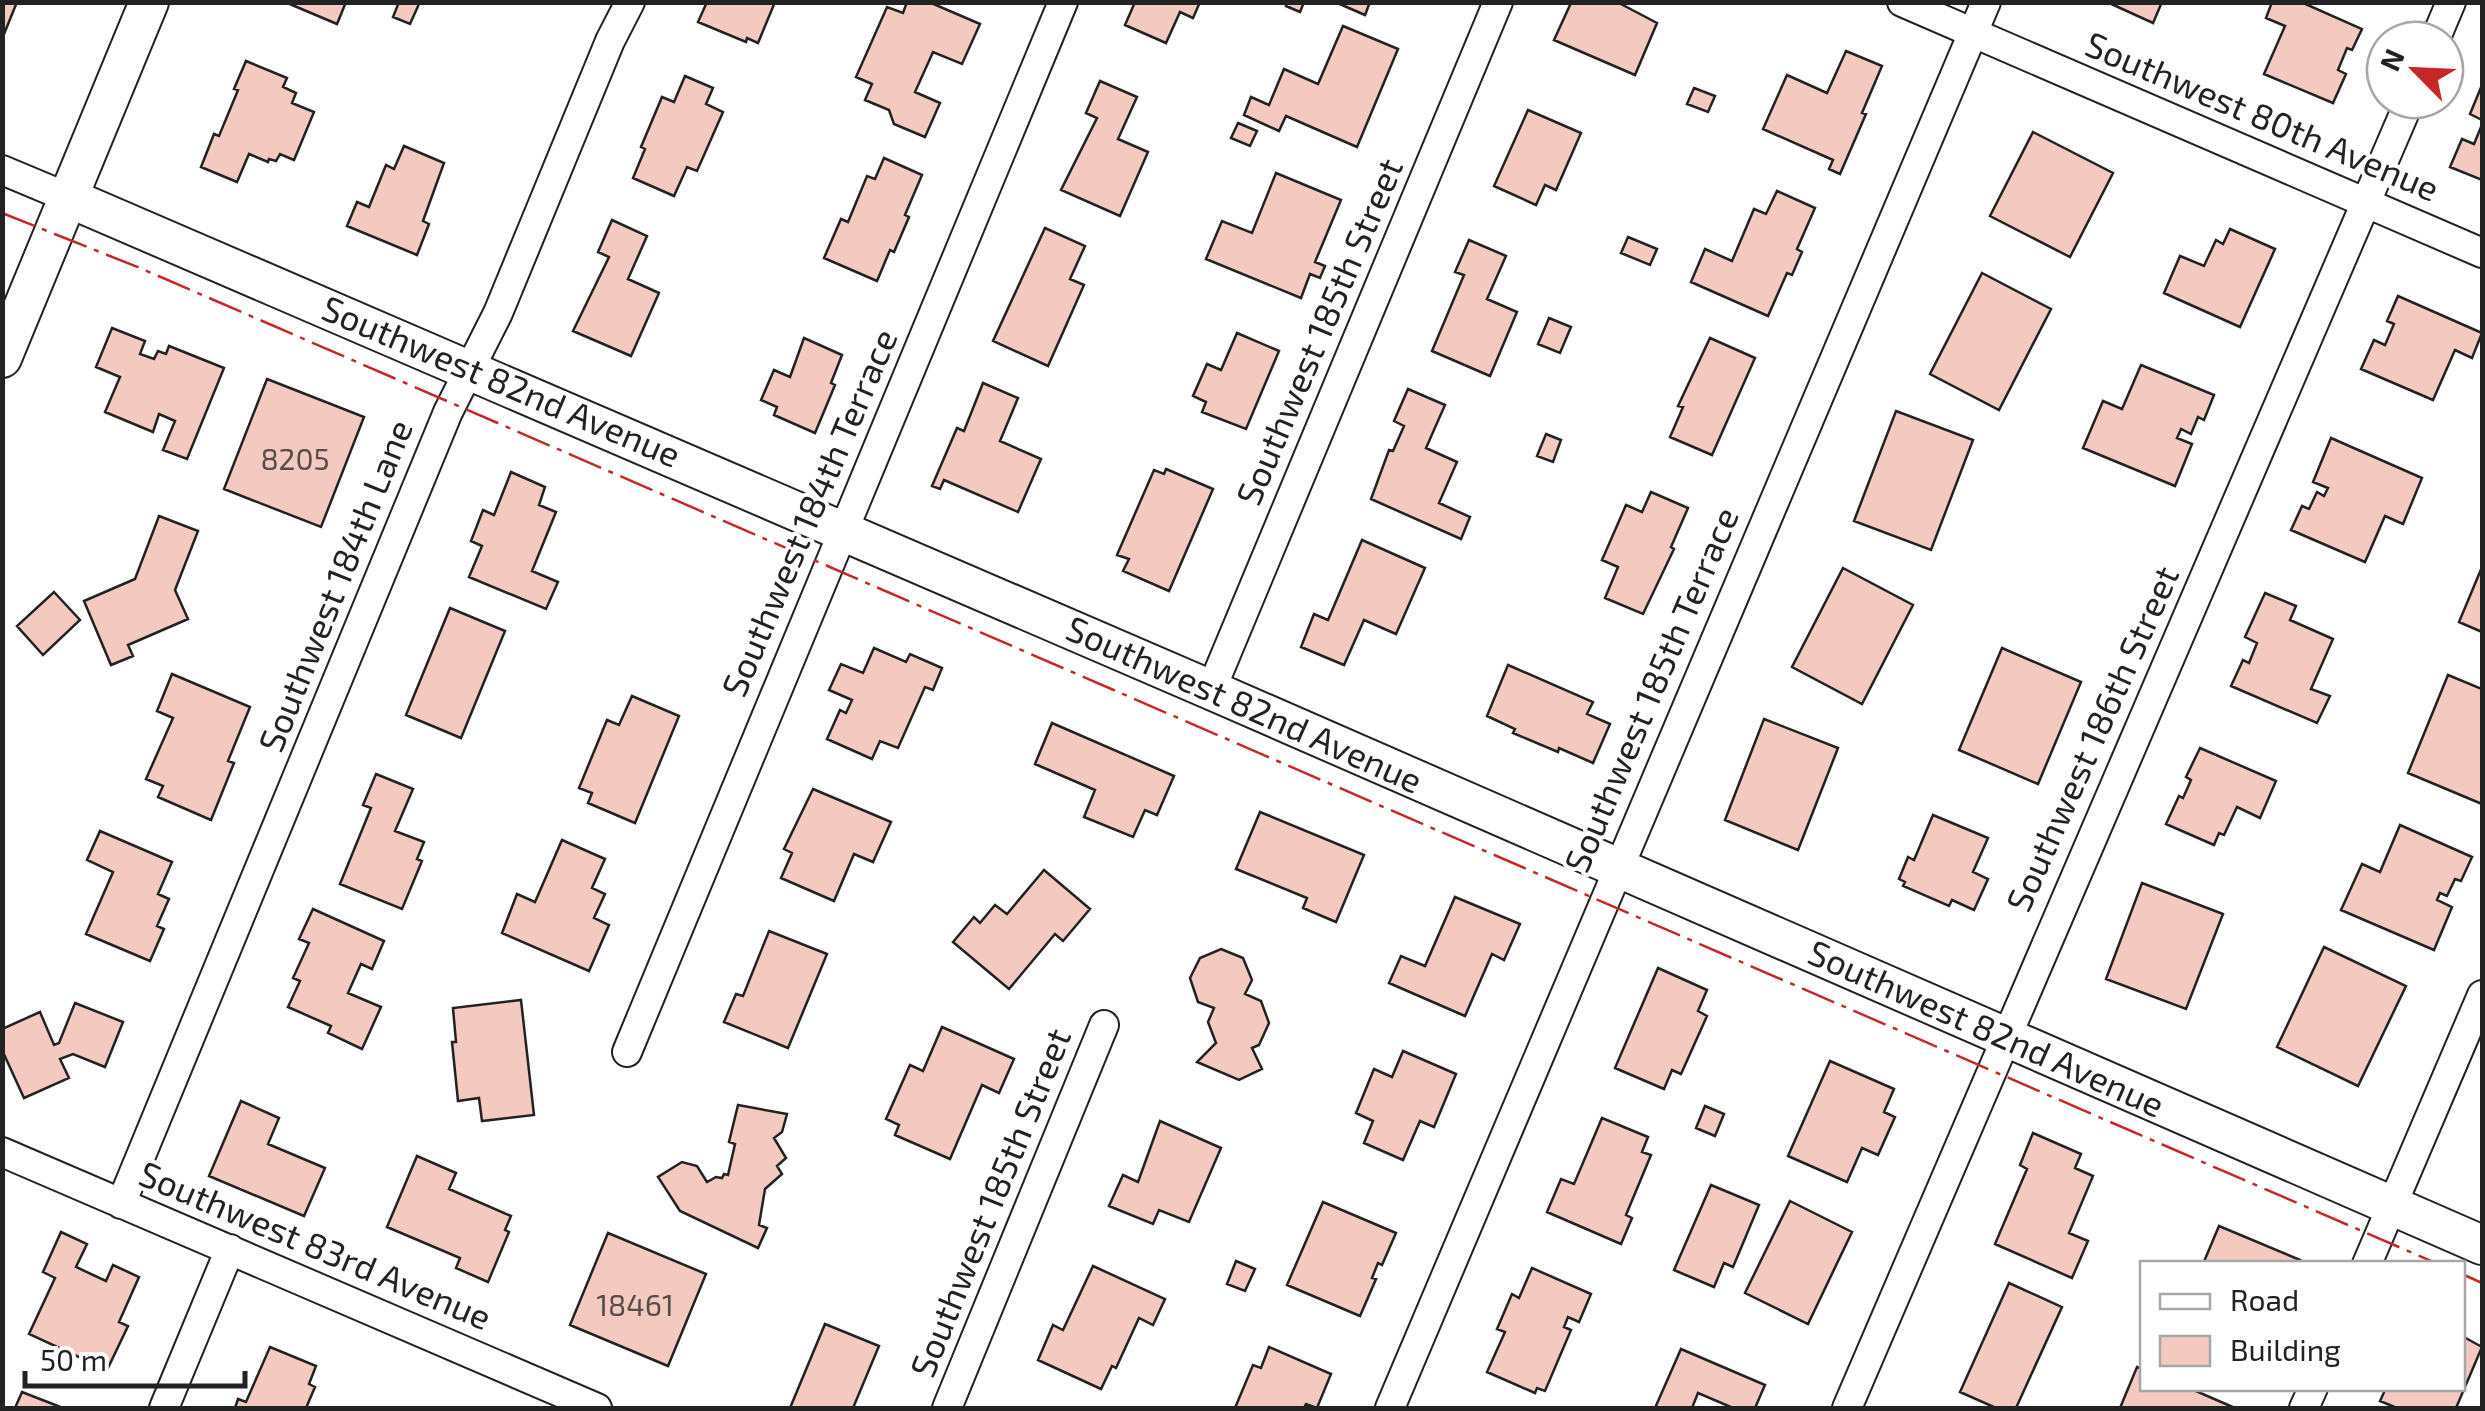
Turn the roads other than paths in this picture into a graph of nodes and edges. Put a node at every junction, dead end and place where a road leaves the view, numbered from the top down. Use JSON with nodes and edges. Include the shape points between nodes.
{"nodes":[{"id":1,"x":148,"y":2,"type":"edge"},
{"id":2,"x":630,"y":2,"type":"edge"},
{"id":3,"x":1063,"y":2,"type":"edge"},
{"id":4,"x":1498,"y":2,"type":"edge"},
{"id":5,"x":1902,"y":2,"type":"edge"},
{"id":6,"x":1986,"y":2,"type":"edge"},
{"id":7,"x":1973,"y":34,"type":"junction"},
{"id":8,"x":2401,"y":120,"type":"edge"},
{"id":9,"x":2,"y":170,"type":"edge"},
{"id":10,"x":69,"y":198,"type":"junction"},
{"id":11,"x":2366,"y":203,"type":"junction"},
{"id":12,"x":2482,"y":253,"type":"edge"},
{"id":13,"x":2,"y":358,"type":"edge"},
{"id":14,"x":469,"y":368,"type":"junction"},
{"id":15,"x":844,"y":531,"type":"junction"},
{"id":16,"x":1211,"y":690,"type":"junction"},
{"id":17,"x":1617,"y":867,"type":"junction"},
{"id":18,"x":2482,"y":995,"type":"edge"},
{"id":19,"x":1104,"y":1025,"type":"dead end"},
{"id":20,"x":2004,"y":1036,"type":"junction"},
{"id":21,"x":627,"y":1052,"type":"dead end"},
{"id":22,"x":2,"y":1152,"type":"edge"},
{"id":23,"x":121,"y":1204,"type":"junction"},
{"id":24,"x":2391,"y":1206,"type":"junction"},
{"id":25,"x":2482,"y":1246,"type":"edge"},
{"id":26,"x":230,"y":1249,"type":"junction"},
{"id":27,"x":2367,"y":1261,"type":"edge"},
{"id":28,"x":164,"y":1408,"type":"edge"},
{"id":29,"x":597,"y":1408,"type":"edge"},
{"id":30,"x":948,"y":1408,"type":"edge"},
{"id":31,"x":1390,"y":1408,"type":"edge"},
{"id":32,"x":1847,"y":1408,"type":"edge"}],
"edges":[{"from":1,"to":10,"type":"street"},
{"from":2,"to":14,"type":"street","name":"Southwest 184th Lane"},
{"from":3,"to":15,"type":"street","name":"Southwest 184th Terrace"},
{"from":4,"to":16,"type":"street","name":"Southwest 185th Street"},
{"from":5,"to":7,"type":"street","name":"Southwest 80th Avenue"},
{"from":6,"to":7,"type":"street","name":"Southwest 185th Terrace"},
{"from":7,"to":11,"type":"street","name":"Southwest 80th Avenue"},
{"from":7,"to":17,"type":"street","name":"Southwest 185th Terrace"},
{"from":8,"to":11,"type":"street","name":"Southwest 186th Street"},
{"from":9,"to":10,"type":"street","name":"Southwest 82nd Avenue"},
{"from":10,"to":13,"type":"street"},
{"from":10,"to":14,"type":"street","name":"Southwest 82nd Avenue"},
{"from":11,"to":12,"type":"street","name":"Southwest 80th Avenue"},
{"from":11,"to":20,"type":"street","name":"Southwest 186th Street"},
{"from":14,"to":15,"type":"street","name":"Southwest 82nd Avenue"},
{"from":14,"to":23,"type":"street","name":"Southwest 184th Lane"},
{"from":15,"to":16,"type":"street","name":"Southwest 82nd Avenue"},
{"from":15,"to":21,"type":"street","name":"Southwest 184th Terrace"},
{"from":16,"to":17,"type":"street","name":"Southwest 82nd Avenue"},
{"from":17,"to":20,"type":"street","name":"Southwest 82nd Avenue"},
{"from":17,"to":31,"type":"street","name":"Southwest 185th Terrace"},
{"from":18,"to":24,"type":"street"},
{"from":19,"to":30,"type":"street","name":"Southwest 185th Street"},
{"from":20,"to":24,"type":"street","name":"Southwest 82nd Avenue"},
{"from":20,"to":32,"type":"street","name":"Southwest 186th Street"},
{"from":22,"to":23,"type":"street","name":"Southwest 83rd Avenue"},
{"from":23,"to":26,"type":"street","name":"Southwest 83rd Avenue"},
{"from":24,"to":25,"type":"street","name":"Southwest 82nd Avenue"},
{"from":24,"to":27,"type":"street"},
{"from":26,"to":28,"type":"street"},
{"from":26,"to":29,"type":"street","name":"Southwest 83rd Avenue"}]}
